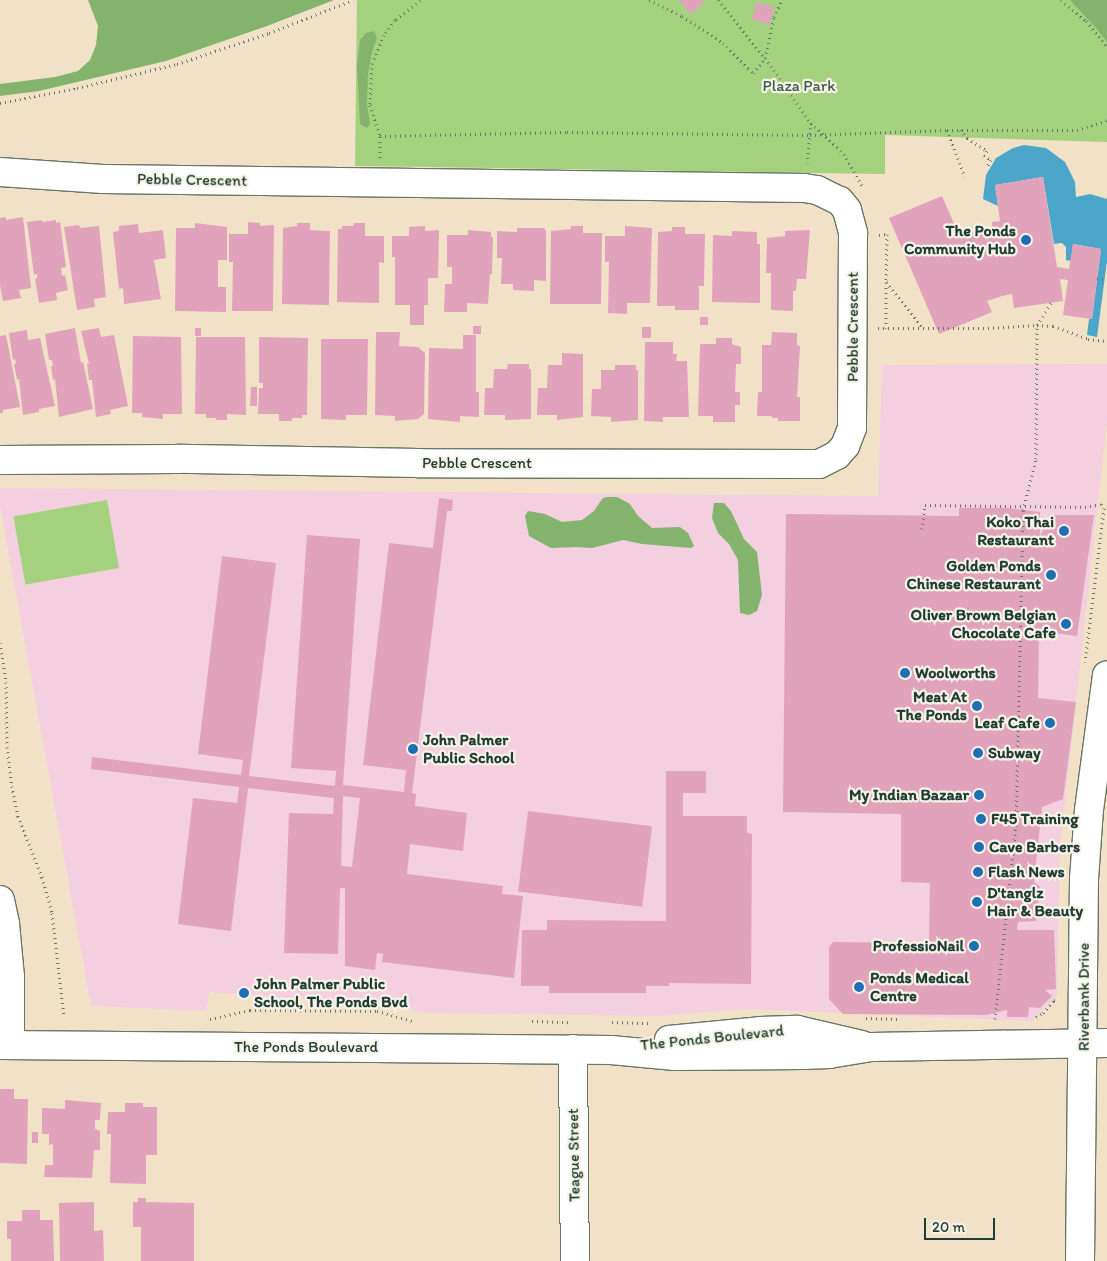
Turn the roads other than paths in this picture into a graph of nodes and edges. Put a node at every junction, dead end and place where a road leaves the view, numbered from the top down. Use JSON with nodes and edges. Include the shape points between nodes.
{"nodes":[{"id":1,"x":0,"y":172,"type":"edge"},
{"id":2,"x":0,"y":460,"type":"edge"},
{"id":3,"x":1107,"y":675,"type":"edge"},
{"id":4,"x":0,"y":900,"type":"edge"},
{"id":5,"x":1095,"y":1043,"type":"edge"},
{"id":6,"x":5,"y":1045,"type":"edge"},
{"id":7,"x":573,"y":1049,"type":"junction"},
{"id":8,"x":575,"y":1261,"type":"edge"},
{"id":9,"x":1080,"y":1261,"type":"edge"}],
"edges":[{"from":1,"to":2,"type":"street","name":"Pebble Crescent","via":[[103,179],[804,188],[817,190],[840,201],[847,210],[854,233],[852,428],[838,455],[818,464]]},
{"from":3,"to":5,"type":"street","name":"Riverbank Drive","via":[[1089,810],[1084,879]]},
{"from":4,"to":6,"type":"street","via":[[10,968]]},
{"from":5,"to":7,"type":"street","name":"The Ponds Boulevard","via":[[872,1047],[797,1030],[669,1040],[611,1050]]},
{"from":5,"to":9,"type":"street","name":"Riverbank Drive"},
{"from":6,"to":7,"type":"street","name":"The Ponds Boulevard"},
{"from":7,"to":8,"type":"street","name":"Teague Street"}]}
